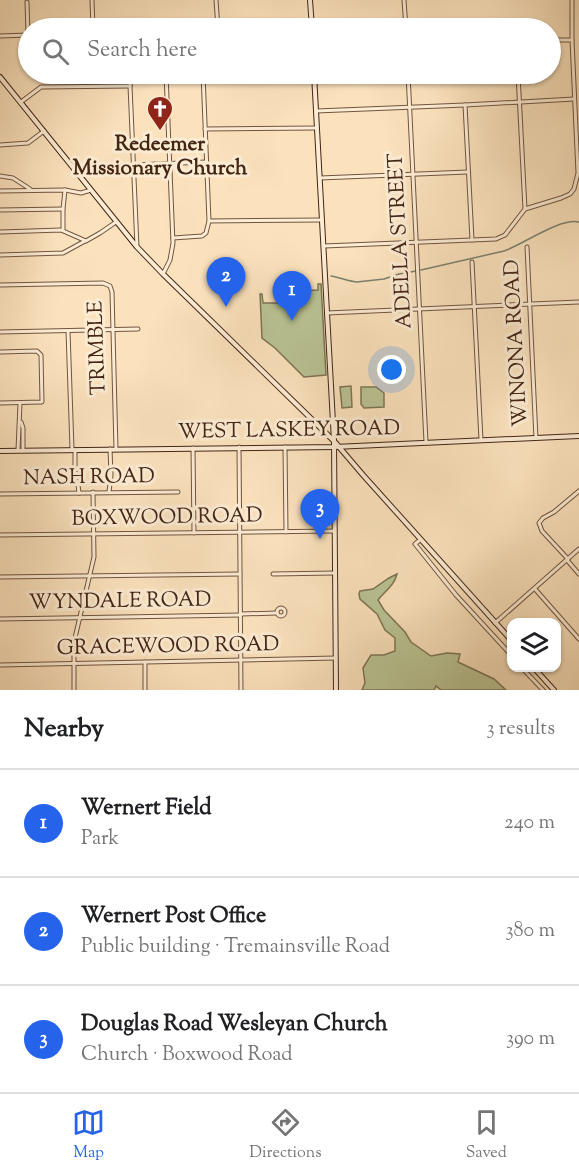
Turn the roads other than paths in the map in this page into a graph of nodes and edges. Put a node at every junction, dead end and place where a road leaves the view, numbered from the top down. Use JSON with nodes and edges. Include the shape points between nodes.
{"nodes":[{"id":1,"x":92,"y":0,"type":"edge"},
{"id":2,"x":216,"y":0,"type":"edge"},
{"id":3,"x":310,"y":0,"type":"edge"},
{"id":4,"x":404,"y":0,"type":"edge"},
{"id":5,"x":572,"y":0,"type":"edge"},
{"id":6,"x":27,"y":2,"type":"dead end"},
{"id":7,"x":27,"y":18,"type":"edge"},
{"id":8,"x":93,"y":18,"type":"edge"},
{"id":9,"x":217,"y":18,"type":"edge"},
{"id":10,"x":311,"y":18,"type":"edge"},
{"id":11,"x":405,"y":18,"type":"edge"},
{"id":12,"x":18,"y":35,"type":"edge"},
{"id":13,"x":0,"y":36,"type":"edge"},
{"id":14,"x":561,"y":40,"type":"edge"},
{"id":15,"x":572,"y":40,"type":"junction"},
{"id":16,"x":0,"y":77,"type":"edge"},
{"id":17,"x":166,"y":84,"type":"edge"},
{"id":18,"x":203,"y":84,"type":"edge"},
{"id":19,"x":315,"y":84,"type":"edge"},
{"id":20,"x":409,"y":84,"type":"edge"},
{"id":21,"x":519,"y":84,"type":"edge"},
{"id":22,"x":130,"y":86,"type":"joint"},
{"id":23,"x":574,"y":99,"type":"junction"},
{"id":24,"x":21,"y":102,"type":"junction"},
{"id":25,"x":520,"y":102,"type":"junction"},
{"id":26,"x":465,"y":105,"type":"junction"},
{"id":27,"x":410,"y":107,"type":"junction"},
{"id":28,"x":316,"y":111,"type":"junction"},
{"id":29,"x":317,"y":128,"type":"junction"},
{"id":30,"x":205,"y":129,"type":"junction"},
{"id":31,"x":44,"y":131,"type":"junction"},
{"id":32,"x":0,"y":145,"type":"edge"},
{"id":33,"x":206,"y":162,"type":"junction"},
{"id":34,"x":170,"y":163,"type":"junction"},
{"id":35,"x":134,"y":165,"type":"junction"},
{"id":36,"x":468,"y":172,"type":"junction"},
{"id":37,"x":413,"y":174,"type":"junction"},
{"id":38,"x":0,"y":176,"type":"edge"},
{"id":39,"x":320,"y":178,"type":"junction"},
{"id":40,"x":578,"y":180,"type":"edge"},
{"id":41,"x":0,"y":190,"type":"edge"},
{"id":42,"x":31,"y":190,"type":"junction"},
{"id":43,"x":65,"y":190,"type":"junction"},
{"id":44,"x":91,"y":190,"type":"junction"},
{"id":45,"x":63,"y":209,"type":"junction"},
{"id":46,"x":525,"y":209,"type":"junction"},
{"id":47,"x":0,"y":210,"type":"edge"},
{"id":48,"x":322,"y":219,"type":"junction"},
{"id":49,"x":209,"y":221,"type":"junction"},
{"id":50,"x":117,"y":222,"type":"junction"},
{"id":51,"x":63,"y":231,"type":"junction"},
{"id":52,"x":0,"y":232,"type":"edge"},
{"id":53,"x":173,"y":238,"type":"junction"},
{"id":54,"x":472,"y":240,"type":"junction"},
{"id":55,"x":86,"y":241,"type":"junction"},
{"id":56,"x":416,"y":241,"type":"junction"},
{"id":57,"x":324,"y":246,"type":"junction"},
{"id":58,"x":137,"y":247,"type":"junction"},
{"id":59,"x":527,"y":247,"type":"dead end"},
{"id":60,"x":0,"y":255,"type":"edge"},
{"id":61,"x":472,"y":262,"type":"dead end"},
{"id":62,"x":163,"y":274,"type":"junction"},
{"id":63,"x":0,"y":285,"type":"edge"},
{"id":64,"x":579,"y":302,"type":"edge"},
{"id":65,"x":530,"y":304,"type":"junction"},
{"id":66,"x":475,"y":307,"type":"junction"},
{"id":67,"x":420,"y":309,"type":"junction"},
{"id":68,"x":327,"y":314,"type":"junction"},
{"id":69,"x":138,"y":329,"type":"dead end"},
{"id":70,"x":112,"y":330,"type":"junction"},
{"id":71,"x":68,"y":331,"type":"junction"},
{"id":72,"x":0,"y":332,"type":"edge"},
{"id":73,"x":0,"y":352,"type":"edge"},
{"id":74,"x":0,"y":403,"type":"edge"},
{"id":75,"x":20,"y":403,"type":"junction"},
{"id":76,"x":579,"y":436,"type":"edge"},
{"id":77,"x":536,"y":438,"type":"junction"},
{"id":78,"x":481,"y":440,"type":"junction"},
{"id":79,"x":426,"y":442,"type":"junction"},
{"id":80,"x":335,"y":445,"type":"junction"},
{"id":81,"x":239,"y":447,"type":"junction"},
{"id":82,"x":285,"y":447,"type":"junction"},
{"id":83,"x":193,"y":448,"type":"junction"},
{"id":84,"x":73,"y":449,"type":"junction"},
{"id":85,"x":110,"y":449,"type":"junction"},
{"id":86,"x":116,"y":449,"type":"junction"},
{"id":87,"x":0,"y":450,"type":"edge"},
{"id":88,"x":21,"y":450,"type":"junction"},
{"id":89,"x":579,"y":491,"type":"edge"},
{"id":90,"x":93,"y":492,"type":"junction"},
{"id":91,"x":109,"y":492,"type":"junction"},
{"id":92,"x":178,"y":492,"type":"dead end"},
{"id":93,"x":79,"y":493,"type":"junction"},
{"id":94,"x":0,"y":494,"type":"edge"},
{"id":95,"x":335,"y":531,"type":"junction"},
{"id":96,"x":240,"y":532,"type":"junction"},
{"id":97,"x":286,"y":532,"type":"junction"},
{"id":98,"x":194,"y":533,"type":"junction"},
{"id":99,"x":94,"y":534,"type":"junction"},
{"id":100,"x":0,"y":535,"type":"edge"},
{"id":101,"x":421,"y":540,"type":"junction"},
{"id":102,"x":579,"y":549,"type":"edge"},
{"id":103,"x":567,"y":560,"type":"junction"},
{"id":104,"x":335,"y":573,"type":"junction"},
{"id":105,"x":240,"y":574,"type":"junction"},
{"id":106,"x":273,"y":574,"type":"dead end"},
{"id":107,"x":579,"y":574,"type":"edge"},
{"id":108,"x":90,"y":576,"type":"junction"},
{"id":109,"x":0,"y":577,"type":"edge"},
{"id":110,"x":535,"y":589,"type":"junction"},
{"id":111,"x":277,"y":613,"type":"dead end"},
{"id":112,"x":241,"y":615,"type":"junction"},
{"id":113,"x":0,"y":618,"type":"edge"},
{"id":114,"x":79,"y":618,"type":"junction"},
{"id":115,"x":495,"y":623,"type":"junction"},
{"id":116,"x":507,"y":636,"type":"edge"},
{"id":117,"x":579,"y":639,"type":"edge"},
{"id":118,"x":507,"y":651,"type":"edge"},
{"id":119,"x":336,"y":658,"type":"junction"},
{"id":120,"x":241,"y":660,"type":"junction"},
{"id":121,"x":145,"y":662,"type":"junction"},
{"id":122,"x":74,"y":663,"type":"junction"},
{"id":123,"x":0,"y":665,"type":"edge"},
{"id":124,"x":526,"y":672,"type":"edge"},
{"id":125,"x":538,"y":672,"type":"edge"},
{"id":126,"x":74,"y":690,"type":"edge"},
{"id":127,"x":145,"y":690,"type":"edge"},
{"id":128,"x":241,"y":690,"type":"edge"},
{"id":129,"x":336,"y":690,"type":"edge"},
{"id":130,"x":543,"y":690,"type":"edge"},
{"id":131,"x":554,"y":690,"type":"edge"}],
"edges":[{"from":1,"to":8,"type":"street"},
{"from":2,"to":9,"type":"street"},
{"from":3,"to":10,"type":"street"},
{"from":4,"to":11,"type":"street"},
{"from":5,"to":15,"type":"street"},
{"from":6,"to":7,"type":"street"},
{"from":12,"to":13,"type":"street"},
{"from":14,"to":15,"type":"street"},
{"from":15,"to":23,"type":"street"},
{"from":16,"to":24,"type":"street"},
{"from":17,"to":34,"type":"street"},
{"from":18,"to":30,"type":"street"},
{"from":19,"to":28,"type":"street"},
{"from":20,"to":27,"type":"street","name":"ADELLA STREET"},
{"from":21,"to":25,"type":"street"},
{"from":22,"to":24,"type":"street","via":[[41,87]]},
{"from":22,"to":35,"type":"street"},
{"from":23,"to":25,"type":"street"},
{"from":23,"to":40,"type":"street"},
{"from":24,"to":31,"type":"street"},
{"from":25,"to":26,"type":"street"},
{"from":25,"to":46,"type":"street"},
{"from":26,"to":27,"type":"street"},
{"from":26,"to":36,"type":"street"},
{"from":27,"to":28,"type":"street"},
{"from":27,"to":37,"type":"street","name":"ADELLA STREET"},
{"from":28,"to":29,"type":"street"},
{"from":29,"to":30,"type":"street"},
{"from":29,"to":39,"type":"street"},
{"from":30,"to":33,"type":"street"},
{"from":31,"to":32,"type":"street","via":[[24,144]]},
{"from":31,"to":44,"type":"street"},
{"from":33,"to":34,"type":"street"},
{"from":33,"to":49,"type":"street"},
{"from":34,"to":35,"type":"street"},
{"from":34,"to":53,"type":"street"},
{"from":35,"to":58,"type":"street"},
{"from":36,"to":37,"type":"street"},
{"from":36,"to":54,"type":"street"},
{"from":37,"to":39,"type":"street"},
{"from":37,"to":56,"type":"street","name":"ADELLA STREET"},
{"from":38,"to":42,"type":"street","via":[[13,178]]},
{"from":39,"to":48,"type":"street"},
{"from":40,"to":46,"type":"street","via":[[570,194]]},
{"from":41,"to":42,"type":"street"},
{"from":42,"to":43,"type":"street"},
{"from":43,"to":44,"type":"street"},
{"from":43,"to":45,"type":"street"},
{"from":44,"to":50,"type":"street"},
{"from":45,"to":47,"type":"street"},
{"from":45,"to":51,"type":"street"},
{"from":46,"to":54,"type":"street","via":[[502,236]]},
{"from":48,"to":49,"type":"street"},
{"from":48,"to":57,"type":"street"},
{"from":49,"to":53,"type":"street","via":[[202,236]]},
{"from":50,"to":55,"type":"street"},
{"from":50,"to":58,"type":"street"},
{"from":51,"to":52,"type":"street"},
{"from":51,"to":55,"type":"street"},
{"from":53,"to":62,"type":"street"},
{"from":54,"to":56,"type":"street"},
{"from":55,"to":60,"type":"street","via":[[63,253]]},
{"from":56,"to":57,"type":"street"},
{"from":56,"to":67,"type":"street","name":"ADELLA STREET"},
{"from":57,"to":68,"type":"street"},
{"from":58,"to":62,"type":"street"},
{"from":59,"to":65,"type":"street","name":"WINONA ROAD"},
{"from":61,"to":66,"type":"street"},
{"from":62,"to":80,"type":"street"},
{"from":63,"to":70,"type":"street","name":"TRIMBLE","via":[[107,284],[112,292]]},
{"from":64,"to":65,"type":"street"},
{"from":65,"to":66,"type":"street"},
{"from":65,"to":77,"type":"street","name":"WINONA ROAD"},
{"from":66,"to":67,"type":"street"},
{"from":66,"to":78,"type":"street"},
{"from":67,"to":68,"type":"street"},
{"from":67,"to":79,"type":"street","name":"ADELLA STREET"},
{"from":68,"to":80,"type":"street"},
{"from":69,"to":70,"type":"street"},
{"from":70,"to":71,"type":"street"},
{"from":70,"to":86,"type":"street","name":"TRIMBLE"},
{"from":71,"to":72,"type":"street"},
{"from":71,"to":84,"type":"street"},
{"from":73,"to":75,"type":"street","via":[[37,351],[41,355],[42,402]]},
{"from":74,"to":75,"type":"street"},
{"from":75,"to":88,"type":"street"},
{"from":76,"to":77,"type":"street","name":"WEST LASKEY ROAD"},
{"from":77,"to":78,"type":"street","name":"WEST LASKEY ROAD"},
{"from":78,"to":79,"type":"street","name":"WEST LASKEY ROAD"},
{"from":79,"to":80,"type":"street","name":"WEST LASKEY ROAD"},
{"from":80,"to":82,"type":"street","name":"WEST LASKEY ROAD"},
{"from":80,"to":95,"type":"street"},
{"from":80,"to":101,"type":"street"},
{"from":81,"to":82,"type":"street","name":"WEST LASKEY ROAD"},
{"from":81,"to":83,"type":"street","name":"WEST LASKEY ROAD"},
{"from":81,"to":96,"type":"street"},
{"from":82,"to":97,"type":"street"},
{"from":83,"to":86,"type":"street","name":"WEST LASKEY ROAD"},
{"from":83,"to":98,"type":"street"},
{"from":84,"to":85,"type":"street","name":"WEST LASKEY ROAD"},
{"from":84,"to":88,"type":"street","name":"WEST LASKEY ROAD"},
{"from":84,"to":93,"type":"street"},
{"from":85,"to":86,"type":"street","name":"WEST LASKEY ROAD"},
{"from":85,"to":91,"type":"street"},
{"from":87,"to":88,"type":"street","name":"WEST LASKEY ROAD"},
{"from":89,"to":103,"type":"street","via":[[539,523]]},
{"from":90,"to":91,"type":"street","name":"NASH ROAD"},
{"from":90,"to":93,"type":"street","name":"NASH ROAD"},
{"from":90,"to":99,"type":"street"},
{"from":91,"to":92,"type":"street","name":"NASH ROAD"},
{"from":93,"to":94,"type":"street","name":"NASH ROAD"},
{"from":95,"to":97,"type":"street","name":"BOXWOOD ROAD"},
{"from":95,"to":104,"type":"street"},
{"from":96,"to":97,"type":"street","name":"BOXWOOD ROAD"},
{"from":96,"to":98,"type":"street","name":"BOXWOOD ROAD"},
{"from":96,"to":105,"type":"street"},
{"from":98,"to":99,"type":"street","name":"BOXWOOD ROAD"},
{"from":99,"to":100,"type":"street","name":"BOXWOOD ROAD"},
{"from":99,"to":108,"type":"street"},
{"from":101,"to":115,"type":"street"},
{"from":101,"to":118,"type":"street","via":[[415,544]]},
{"from":102,"to":103,"type":"street"},
{"from":103,"to":107,"type":"street"},
{"from":103,"to":110,"type":"street"},
{"from":104,"to":106,"type":"street"},
{"from":104,"to":119,"type":"street"},
{"from":105,"to":108,"type":"street"},
{"from":105,"to":112,"type":"street"},
{"from":108,"to":109,"type":"street"},
{"from":108,"to":114,"type":"street"},
{"from":110,"to":115,"type":"street"},
{"from":110,"to":117,"type":"street"},
{"from":111,"to":112,"type":"street","name":"WYNDALE ROAD"},
{"from":112,"to":114,"type":"street","name":"WYNDALE ROAD"},
{"from":112,"to":120,"type":"street"},
{"from":113,"to":114,"type":"street","name":"WYNDALE ROAD"},
{"from":114,"to":122,"type":"street"},
{"from":115,"to":116,"type":"street"},
{"from":119,"to":120,"type":"street","name":"GRACEWOOD ROAD"},
{"from":119,"to":129,"type":"street"},
{"from":120,"to":121,"type":"street","name":"GRACEWOOD ROAD"},
{"from":120,"to":128,"type":"street"},
{"from":121,"to":122,"type":"street","name":"GRACEWOOD ROAD"},
{"from":121,"to":127,"type":"street"},
{"from":122,"to":123,"type":"street","name":"GRACEWOOD ROAD"},
{"from":122,"to":126,"type":"street"},
{"from":124,"to":130,"type":"street"},
{"from":125,"to":131,"type":"street"}]}
